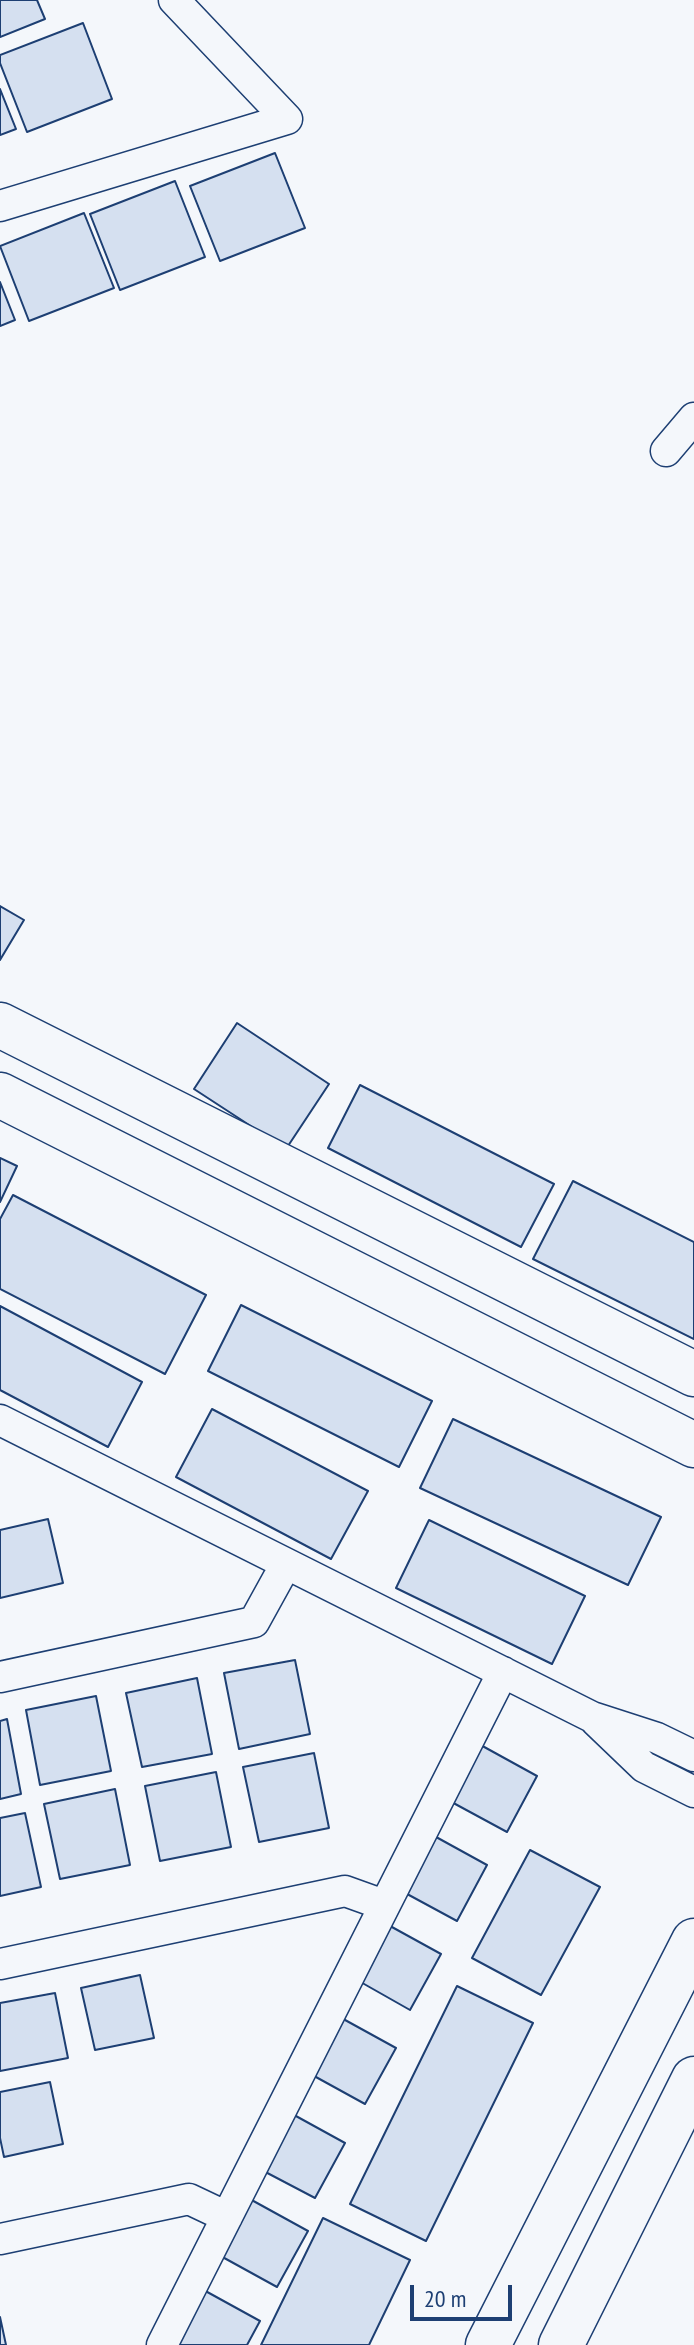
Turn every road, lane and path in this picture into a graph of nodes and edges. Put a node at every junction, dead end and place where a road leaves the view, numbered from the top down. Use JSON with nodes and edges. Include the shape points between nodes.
{"nodes":[{"id":1,"x":174,"y":0,"type":"edge"},
{"id":2,"x":0,"y":206,"type":"edge"},
{"id":3,"x":694,"y":418,"type":"edge"},
{"id":4,"x":666,"y":451,"type":"dead end"},
{"id":5,"x":0,"y":1025,"type":"edge"},
{"id":6,"x":0,"y":1095,"type":"edge"},
{"id":7,"x":694,"y":1374,"type":"edge"},
{"id":8,"x":0,"y":1420,"type":"edge"},
{"id":9,"x":694,"y":1445,"type":"edge"},
{"id":10,"x":286,"y":1564,"type":"junction"},
{"id":11,"x":503,"y":1672,"type":"junction"},
{"id":12,"x":0,"y":1677,"type":"edge"},
{"id":13,"x":592,"y":1717,"type":"junction"},
{"id":14,"x":694,"y":1756,"type":"edge"},
{"id":15,"x":694,"y":1792,"type":"edge"},
{"id":16,"x":384,"y":1905,"type":"junction"},
{"id":17,"x":694,"y":1941,"type":"edge"},
{"id":18,"x":0,"y":1964,"type":"edge"},
{"id":19,"x":643,"y":2041,"type":"junction"},
{"id":20,"x":694,"y":2065,"type":"edge"},
{"id":21,"x":694,"y":2079,"type":"edge"},
{"id":22,"x":227,"y":2217,"type":"junction"},
{"id":23,"x":0,"y":2239,"type":"edge"},
{"id":24,"x":533,"y":2255,"type":"junction"},
{"id":25,"x":591,"y":2283,"type":"junction"},
{"id":26,"x":162,"y":2345,"type":"edge"},
{"id":27,"x":488,"y":2345,"type":"edge"},
{"id":28,"x":561,"y":2345,"type":"edge"}],
"edges":[{"from":1,"to":2,"type":"street","via":[[287,119]]},
{"from":3,"to":4,"type":"street"},
{"from":5,"to":7,"type":"street"},
{"from":6,"to":9,"type":"street"},
{"from":8,"to":10,"type":"street"},
{"from":10,"to":11,"type":"street"},
{"from":10,"to":12,"type":"street","via":[[254,1622]]},
{"from":11,"to":13,"type":"street"},
{"from":11,"to":16,"type":"street"},
{"from":13,"to":14,"type":"street"},
{"from":13,"to":15,"type":"street","via":[[644,1767]]},
{"from":16,"to":18,"type":"street","via":[[345,1891]]},
{"from":16,"to":22,"type":"street"},
{"from":17,"to":19,"type":"street"},
{"from":19,"to":20,"type":"street"},
{"from":19,"to":24,"type":"street"},
{"from":21,"to":25,"type":"street"},
{"from":22,"to":23,"type":"street","via":[[189,2199]]},
{"from":22,"to":26,"type":"street"},
{"from":24,"to":25,"type":"street"},
{"from":24,"to":27,"type":"street"},
{"from":25,"to":28,"type":"street"}]}
